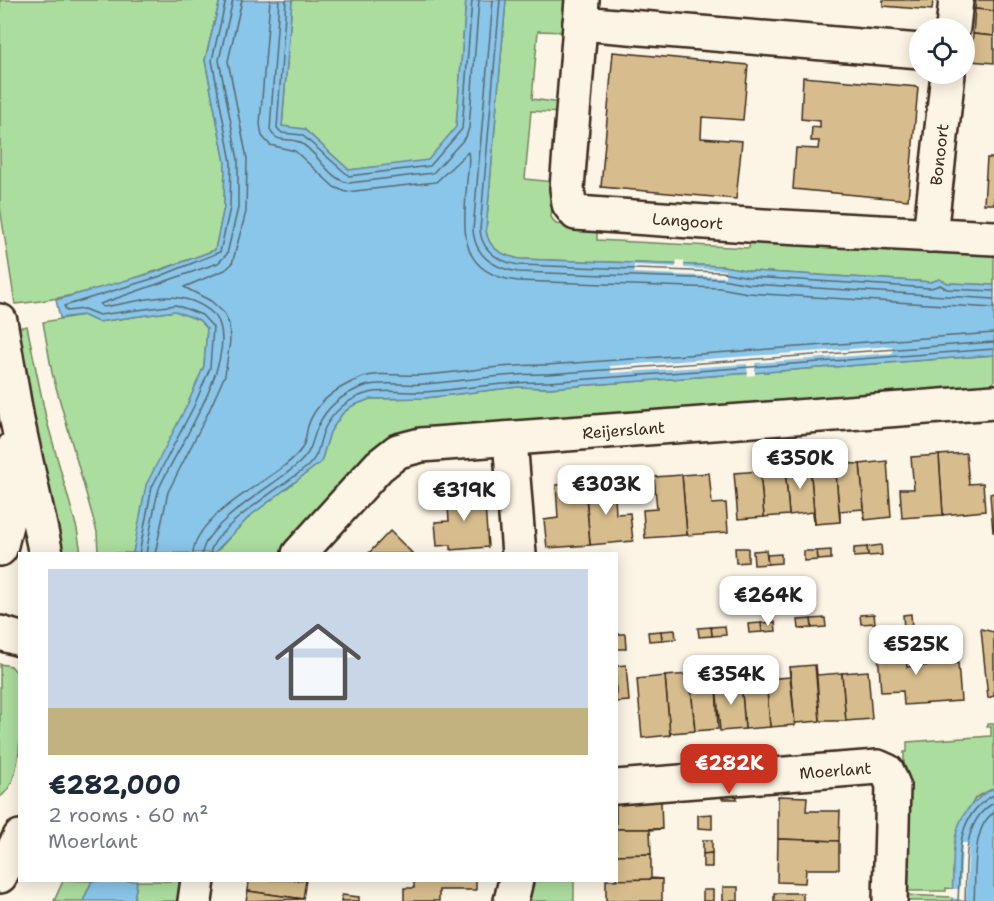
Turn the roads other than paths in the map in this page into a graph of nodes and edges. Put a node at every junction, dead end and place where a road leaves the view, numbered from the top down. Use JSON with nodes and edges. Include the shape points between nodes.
{"nodes":[{"id":1,"x":956,"y":0,"type":"edge"},
{"id":2,"x":581,"y":12,"type":"edge"},
{"id":3,"x":954,"y":18,"type":"edge"},
{"id":4,"x":909,"y":50,"type":"edge"},
{"id":5,"x":947,"y":84,"type":"edge"},
{"id":6,"x":930,"y":235,"type":"junction"},
{"id":7,"x":994,"y":238,"type":"edge"},
{"id":8,"x":1,"y":327,"type":"edge"},
{"id":9,"x":994,"y":402,"type":"edge"},
{"id":10,"x":17,"y":420,"type":"junction"},
{"id":11,"x":510,"y":439,"type":"junction"},
{"id":12,"x":0,"y":549,"type":"edge"},
{"id":13,"x":46,"y":552,"type":"edge"},
{"id":14,"x":301,"y":552,"type":"edge"},
{"id":15,"x":519,"y":552,"type":"edge"},
{"id":16,"x":0,"y":633,"type":"edge"},
{"id":17,"x":18,"y":638,"type":"edge"},
{"id":18,"x":618,"y":787,"type":"edge"},
{"id":19,"x":18,"y":831,"type":"edge"},
{"id":20,"x":0,"y":837,"type":"edge"},
{"id":21,"x":18,"y":841,"type":"edge"},
{"id":22,"x":0,"y":876,"type":"edge"},
{"id":23,"x":198,"y":882,"type":"edge"},
{"id":24,"x":516,"y":882,"type":"edge"},
{"id":25,"x":195,"y":901,"type":"edge"},
{"id":26,"x":511,"y":901,"type":"edge"},
{"id":27,"x":890,"y":901,"type":"edge"}],
"edges":[{"from":1,"to":3,"type":"street"},
{"from":2,"to":4,"type":"street","name":"Langoort"},
{"from":2,"to":6,"type":"street","name":"Langoort","via":[[567,188],[569,204],[576,213]]},
{"from":5,"to":6,"type":"street","name":"Bonoort"},
{"from":6,"to":7,"type":"street","name":"Langoort"},
{"from":8,"to":10,"type":"street"},
{"from":9,"to":11,"type":"street","name":"Reijerslant"},
{"from":10,"to":12,"type":"street","via":[[8,517]]},
{"from":10,"to":13,"type":"street"},
{"from":11,"to":14,"type":"street","name":"Reijerslant","via":[[421,445],[398,451],[379,466]]},
{"from":11,"to":15,"type":"street"},
{"from":16,"to":17,"type":"street"},
{"from":18,"to":27,"type":"street","name":"Moerlant","via":[[879,767],[887,771],[892,785]]},
{"from":19,"to":20,"type":"street"},
{"from":21,"to":22,"type":"street"},
{"from":23,"to":25,"type":"street"},
{"from":24,"to":26,"type":"street"}]}
